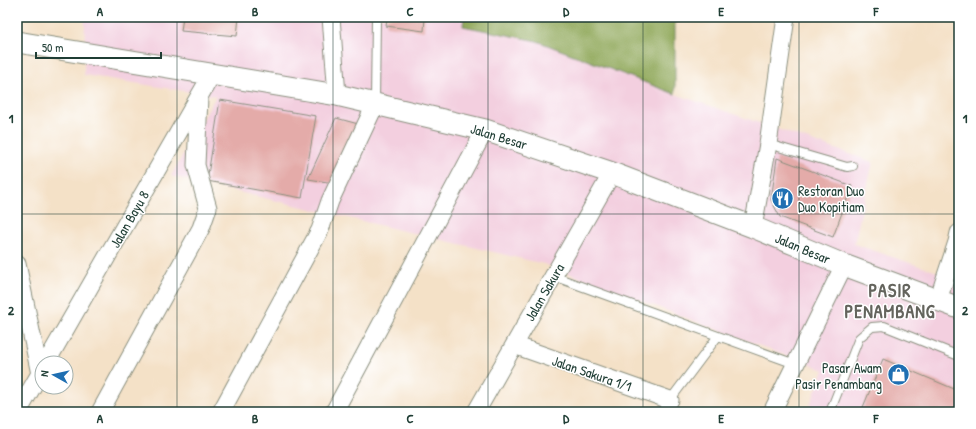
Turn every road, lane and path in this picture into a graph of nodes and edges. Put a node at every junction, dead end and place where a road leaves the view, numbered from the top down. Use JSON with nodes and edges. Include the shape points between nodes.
{"nodes":[{"id":1,"x":331,"y":17,"type":"edge"},
{"id":2,"x":376,"y":17,"type":"edge"},
{"id":3,"x":786,"y":17,"type":"edge"},
{"id":4,"x":17,"y":42,"type":"edge"},
{"id":5,"x":212,"y":74,"type":"junction"},
{"id":6,"x":337,"y":95,"type":"junction"},
{"id":7,"x":199,"y":97,"type":"junction"},
{"id":8,"x":375,"y":105,"type":"junction"},
{"id":9,"x":485,"y":130,"type":"junction"},
{"id":10,"x":768,"y":144,"type":"junction"},
{"id":11,"x":853,"y":166,"type":"dead end"},
{"id":12,"x":612,"y":173,"type":"junction"},
{"id":13,"x":753,"y":227,"type":"junction"},
{"id":14,"x":959,"y":233,"type":"edge"},
{"id":15,"x":17,"y":264,"type":"edge"},
{"id":16,"x":844,"y":265,"type":"junction"},
{"id":17,"x":553,"y":276,"type":"junction"},
{"id":18,"x":938,"y":300,"type":"junction"},
{"id":19,"x":959,"y":308,"type":"edge"},
{"id":20,"x":718,"y":336,"type":"junction"},
{"id":21,"x":514,"y":345,"type":"junction"},
{"id":22,"x":40,"y":355,"type":"edge"},
{"id":23,"x":51,"y":355,"type":"edge"},
{"id":24,"x":959,"y":356,"type":"edge"},
{"id":25,"x":795,"y":364,"type":"junction"},
{"id":26,"x":34,"y":384,"type":"edge"},
{"id":27,"x":666,"y":406,"type":"edge"},
{"id":28,"x":18,"y":412,"type":"edge"},
{"id":29,"x":100,"y":412,"type":"edge"},
{"id":30,"x":221,"y":412,"type":"edge"},
{"id":31,"x":334,"y":412,"type":"edge"},
{"id":32,"x":476,"y":412,"type":"edge"},
{"id":33,"x":772,"y":412,"type":"edge"},
{"id":34,"x":830,"y":412,"type":"edge"}],
"edges":[{"from":1,"to":6,"type":"street"},
{"from":2,"to":8,"type":"lane"},
{"from":3,"to":10,"type":"street"},
{"from":4,"to":5,"type":"street","name":"Jalan Besar"},
{"from":5,"to":6,"type":"street","name":"Jalan Besar"},
{"from":5,"to":7,"type":"street","name":"Jalan Bayu 8"},
{"from":6,"to":8,"type":"street","name":"Jalan Besar"},
{"from":7,"to":23,"type":"street","name":"Jalan Bayu 8"},
{"from":7,"to":29,"type":"street","via":[[196,165],[208,208],[201,228]]},
{"from":8,"to":9,"type":"street","name":"Jalan Besar"},
{"from":8,"to":30,"type":"street","via":[[330,201],[320,230]]},
{"from":9,"to":12,"type":"street","name":"Jalan Besar"},
{"from":9,"to":31,"type":"street"},
{"from":10,"to":11,"type":"lane","via":[[847,167]]},
{"from":10,"to":13,"type":"street"},
{"from":12,"to":13,"type":"street","name":"Jalan Besar"},
{"from":12,"to":17,"type":"street","name":"Jalan Sakura"},
{"from":13,"to":16,"type":"street","name":"Jalan Besar"},
{"from":14,"to":18,"type":"street"},
{"from":15,"to":22,"type":"street"},
{"from":16,"to":18,"type":"street","name":"Jalan Besar"},
{"from":16,"to":25,"type":"street"},
{"from":17,"to":20,"type":"lane"},
{"from":17,"to":21,"type":"street","name":"Jalan Sakura"},
{"from":18,"to":19,"type":"street","name":"Jalan Besar"},
{"from":20,"to":25,"type":"lane"},
{"from":20,"to":27,"type":"lane"},
{"from":21,"to":27,"type":"street","name":"Jalan Sakura 1/1"},
{"from":21,"to":32,"type":"street","name":"Jalan Sakura"},
{"from":24,"to":34,"type":"lane","via":[[884,326],[872,327],[859,338]]},
{"from":25,"to":33,"type":"street"},
{"from":26,"to":28,"type":"street","name":"Jalan Bayu 8"}]}
